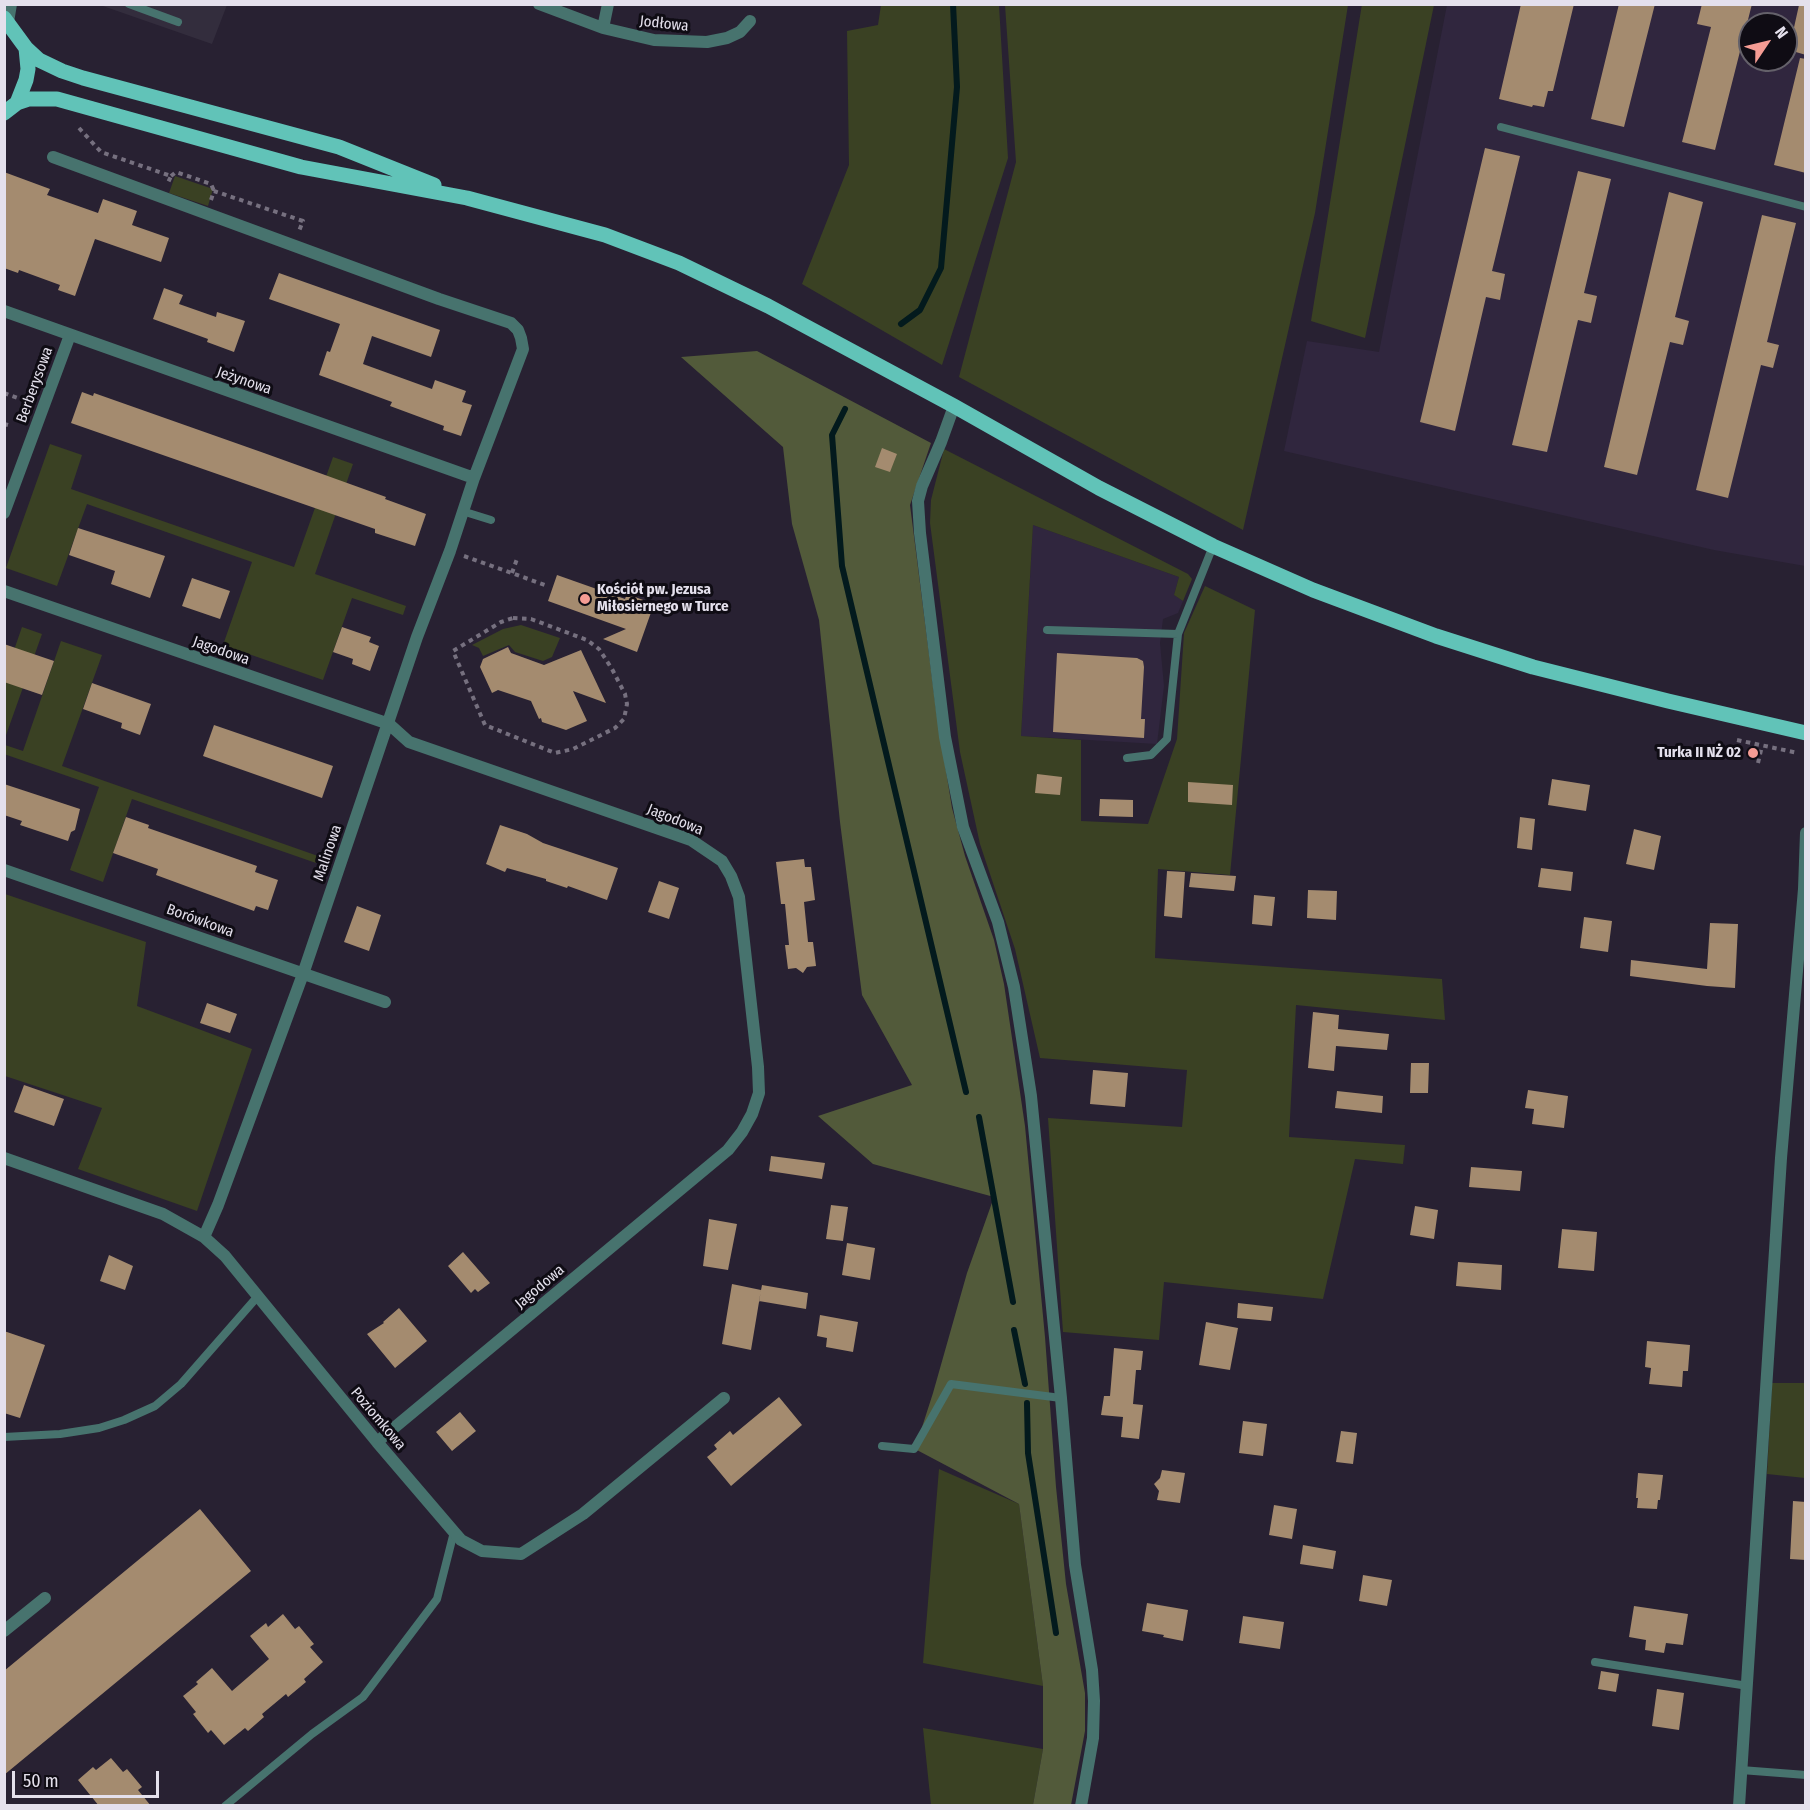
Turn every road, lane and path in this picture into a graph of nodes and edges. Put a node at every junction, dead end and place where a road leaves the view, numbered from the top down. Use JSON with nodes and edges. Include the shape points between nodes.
{"nodes":[{"id":1,"x":10,"y":4,"type":"edge"},
{"id":2,"x":129,"y":4,"type":"edge"},
{"id":3,"x":539,"y":4,"type":"edge"},
{"id":4,"x":608,"y":4,"type":"edge"},
{"id":5,"x":6,"y":20,"type":"edge"},
{"id":6,"x":750,"y":21,"type":"dead end"},
{"id":7,"x":178,"y":22,"type":"dead end"},
{"id":8,"x":603,"y":27,"type":"junction"},
{"id":9,"x":26,"y":48,"type":"junction"},
{"id":10,"x":11,"y":108,"type":"edge"},
{"id":11,"x":1501,"y":127,"type":"dead end"},
{"id":12,"x":79,"y":128,"type":"dead end"},
{"id":13,"x":53,"y":157,"type":"dead end"},
{"id":14,"x":171,"y":176,"type":"junction"},
{"id":15,"x":214,"y":191,"type":"junction"},
{"id":16,"x":165,"y":192,"type":"dead end"},
{"id":17,"x":467,"y":198,"type":"junction"},
{"id":18,"x":209,"y":206,"type":"dead end"},
{"id":19,"x":1806,"y":207,"type":"edge"},
{"id":20,"x":297,"y":237,"type":"dead end"},
{"id":21,"x":4,"y":311,"type":"edge"},
{"id":22,"x":70,"y":335,"type":"junction"},
{"id":23,"x":4,"y":393,"type":"edge"},
{"id":24,"x":18,"y":398,"type":"dead end"},
{"id":25,"x":954,"y":406,"type":"junction"},
{"id":26,"x":474,"y":478,"type":"junction"},
{"id":27,"x":462,"y":511,"type":"junction"},
{"id":28,"x":4,"y":513,"type":"edge"},
{"id":29,"x":491,"y":520,"type":"dead end"},
{"id":30,"x":1213,"y":546,"type":"junction"},
{"id":31,"x":459,"y":555,"type":"dead end"},
{"id":32,"x":518,"y":556,"type":"dead end"},
{"id":33,"x":512,"y":573,"type":"junction"},
{"id":34,"x":545,"y":585,"type":"dead end"},
{"id":35,"x":4,"y":591,"type":"edge"},
{"id":36,"x":1047,"y":630,"type":"dead end"},
{"id":37,"x":1178,"y":634,"type":"junction"},
{"id":38,"x":453,"y":651,"type":"joint"},
{"id":39,"x":389,"y":724,"type":"junction"},
{"id":40,"x":1806,"y":733,"type":"edge"},
{"id":41,"x":1737,"y":740,"type":"dead end"},
{"id":42,"x":1762,"y":746,"type":"junction"},
{"id":43,"x":1797,"y":753,"type":"dead end"},
{"id":44,"x":1127,"y":758,"type":"dead end"},
{"id":45,"x":1758,"y":763,"type":"dead end"},
{"id":46,"x":1806,"y":833,"type":"edge"},
{"id":47,"x":4,"y":870,"type":"edge"},
{"id":48,"x":303,"y":974,"type":"junction"},
{"id":49,"x":385,"y":1002,"type":"dead end"},
{"id":50,"x":4,"y":1158,"type":"edge"},
{"id":51,"x":204,"y":1237,"type":"junction"},
{"id":52,"x":258,"y":1296,"type":"junction"},
{"id":53,"x":724,"y":1398,"type":"dead end"},
{"id":54,"x":1061,"y":1398,"type":"junction"},
{"id":55,"x":4,"y":1437,"type":"edge"},
{"id":56,"x":377,"y":1442,"type":"junction"},
{"id":57,"x":882,"y":1446,"type":"dead end"},
{"id":58,"x":454,"y":1532,"type":"junction"},
{"id":59,"x":45,"y":1598,"type":"dead end"},
{"id":60,"x":4,"y":1631,"type":"edge"},
{"id":61,"x":1595,"y":1662,"type":"dead end"},
{"id":62,"x":1748,"y":1686,"type":"junction"},
{"id":63,"x":1741,"y":1770,"type":"junction"},
{"id":64,"x":1806,"y":1774,"type":"edge"},
{"id":65,"x":225,"y":1806,"type":"edge"},
{"id":66,"x":1081,"y":1806,"type":"edge"},
{"id":67,"x":1739,"y":1806,"type":"edge"}],
"edges":[{"from":1,"to":5,"type":"street"},
{"from":2,"to":7,"type":"lane"},
{"from":3,"to":8,"type":"street","name":"Jodłowa"},
{"from":4,"to":8,"type":"street"},
{"from":5,"to":9,"type":"main road"},
{"from":6,"to":8,"type":"street","name":"Jodłowa","via":[[740,32],[707,42],[654,40]]},
{"from":9,"to":10,"type":"main road","via":[[26,80]]},
{"from":9,"to":17,"type":"main road","via":[[48,65],[83,78],[339,147]]},
{"from":10,"to":17,"type":"main road","via":[[41,98],[75,103],[301,167]]},
{"from":11,"to":19,"type":"lane"},
{"from":12,"to":14,"type":"path","via":[[101,152]]},
{"from":13,"to":26,"type":"street","name":"Malinowa","via":[[511,322],[518,330],[523,350]]},
{"from":14,"to":15,"type":"path","via":[[176,172],[212,184]]},
{"from":14,"to":16,"type":"path"},
{"from":15,"to":18,"type":"path"},
{"from":15,"to":20,"type":"path","via":[[303,222]]},
{"from":17,"to":25,"type":"main road","via":[[605,236],[679,263],[813,328]]},
{"from":21,"to":22,"type":"street","name":"Jeżynowa"},
{"from":22,"to":26,"type":"street","name":"Jeżynowa"},
{"from":22,"to":28,"type":"street","name":"Berberysowa"},
{"from":23,"to":24,"type":"path"},
{"from":25,"to":30,"type":"main road","via":[[1099,488]]},
{"from":25,"to":54,"type":"street","via":[[922,486],[918,501],[920,532],[945,737],[963,827],[998,922],[1024,1042]]},
{"from":26,"to":27,"type":"street","name":"Malinowa"},
{"from":27,"to":29,"type":"lane"},
{"from":27,"to":39,"type":"street","name":"Malinowa"},
{"from":30,"to":37,"type":"lane"},
{"from":30,"to":40,"type":"main road","via":[[1323,594],[1481,651],[1597,684]]},
{"from":31,"to":33,"type":"path"},
{"from":32,"to":33,"type":"path"},
{"from":33,"to":34,"type":"path"},
{"from":35,"to":39,"type":"street","name":"Jagodowa"},
{"from":36,"to":37,"type":"lane"},
{"from":37,"to":44,"type":"lane","via":[[1167,740],[1151,755]]},
{"from":38,"to":38,"type":"path","via":[[485,725],[555,753],[598,739],[624,719],[625,694],[599,649],[587,640],[531,619],[513,618]]},
{"from":39,"to":48,"type":"street","name":"Malinowa"},
{"from":39,"to":56,"type":"street","name":"Jagodowa","via":[[409,742],[691,840],[722,861],[739,897],[759,1093],[752,1114],[728,1150]]},
{"from":41,"to":42,"type":"path"},
{"from":42,"to":43,"type":"path"},
{"from":42,"to":45,"type":"path"},
{"from":46,"to":62,"type":"street"},
{"from":47,"to":48,"type":"street","name":"Borówkowa"},
{"from":48,"to":49,"type":"street","name":"Borówkowa"},
{"from":48,"to":51,"type":"street","name":"Malinowa"},
{"from":50,"to":51,"type":"street","name":"Poziomkowa","via":[[163,1214]]},
{"from":51,"to":52,"type":"street","name":"Poziomkowa"},
{"from":52,"to":55,"type":"lane","via":[[181,1384],[155,1406],[99,1428]]},
{"from":52,"to":56,"type":"street","name":"Poziomkowa"},
{"from":53,"to":58,"type":"street","name":"Poziomkowa","via":[[583,1514],[521,1554],[482,1551]]},
{"from":54,"to":57,"type":"lane","via":[[951,1384],[915,1449]]},
{"from":54,"to":66,"type":"street","via":[[1075,1565],[1094,1701],[1093,1738]]},
{"from":56,"to":58,"type":"street","name":"Poziomkowa"},
{"from":58,"to":65,"type":"lane","via":[[437,1599],[363,1696]]},
{"from":59,"to":60,"type":"street"},
{"from":61,"to":62,"type":"lane"},
{"from":62,"to":63,"type":"street"},
{"from":63,"to":64,"type":"lane"},
{"from":63,"to":67,"type":"street"}]}
